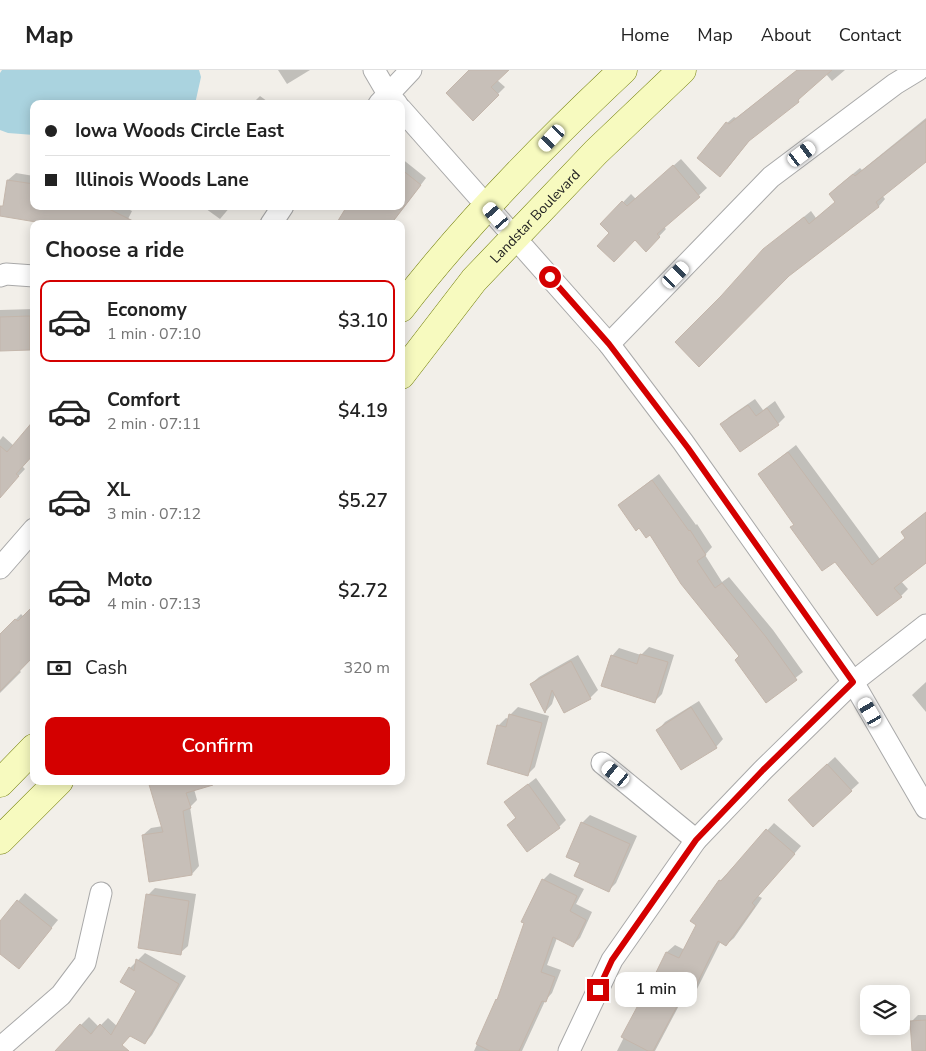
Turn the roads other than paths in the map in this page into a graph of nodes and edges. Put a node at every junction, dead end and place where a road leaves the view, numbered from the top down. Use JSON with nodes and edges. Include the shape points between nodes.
{"nodes":[{"id":1,"x":374,"y":70,"type":"edge"},
{"id":2,"x":410,"y":70,"type":"edge"},
{"id":3,"x":623,"y":70,"type":"edge"},
{"id":4,"x":682,"y":70,"type":"edge"},
{"id":5,"x":918,"y":70,"type":"edge"},
{"id":6,"x":390,"y":100,"type":"edge"},
{"id":7,"x":394,"y":100,"type":"edge"},
{"id":8,"x":405,"y":117,"type":"edge"},
{"id":9,"x":488,"y":206,"type":"junction"},
{"id":10,"x":514,"y":236,"type":"junction"},
{"id":11,"x":0,"y":276,"type":"edge"},
{"id":12,"x":30,"y":276,"type":"edge"},
{"id":13,"x":405,"y":303,"type":"edge"},
{"id":14,"x":609,"y":344,"type":"junction"},
{"id":15,"x":405,"y":370,"type":"edge"},
{"id":16,"x":30,"y":534,"type":"edge"},
{"id":17,"x":0,"y":568,"type":"edge"},
{"id":18,"x":926,"y":625,"type":"edge"},
{"id":19,"x":853,"y":682,"type":"junction"},
{"id":20,"x":30,"y":752,"type":"edge"},
{"id":21,"x":602,"y":763,"type":"dead end"},
{"id":22,"x":0,"y":783,"type":"edge"},
{"id":23,"x":55,"y":785,"type":"edge"},
{"id":24,"x":926,"y":808,"type":"edge"},
{"id":25,"x":0,"y":840,"type":"edge"},
{"id":26,"x":696,"y":840,"type":"junction"},
{"id":27,"x":101,"y":894,"type":"dead end"},
{"id":28,"x":0,"y":1048,"type":"edge"},
{"id":29,"x":569,"y":1051,"type":"edge"}],
"edges":[{"from":1,"to":6,"type":"street"},
{"from":2,"to":7,"type":"street"},
{"from":3,"to":9,"type":"street","via":[[564,124]]},
{"from":4,"to":10,"type":"street","name":"Landstar Boulevard"},
{"from":5,"to":14,"type":"street","via":[[771,177]]},
{"from":8,"to":9,"type":"street"},
{"from":9,"to":10,"type":"street"},
{"from":9,"to":13,"type":"street"},
{"from":10,"to":14,"type":"street"},
{"from":10,"to":15,"type":"street","name":"Landstar Boulevard","via":[[474,280]]},
{"from":11,"to":12,"type":"street"},
{"from":14,"to":19,"type":"street","via":[[688,448]]},
{"from":16,"to":17,"type":"street"},
{"from":18,"to":19,"type":"street"},
{"from":19,"to":24,"type":"street"},
{"from":19,"to":26,"type":"street"},
{"from":20,"to":22,"type":"street"},
{"from":21,"to":26,"type":"street"},
{"from":23,"to":25,"type":"street"},
{"from":26,"to":29,"type":"street","via":[[612,960]]},
{"from":27,"to":28,"type":"street","via":[[85,962],[61,995]]}]}
